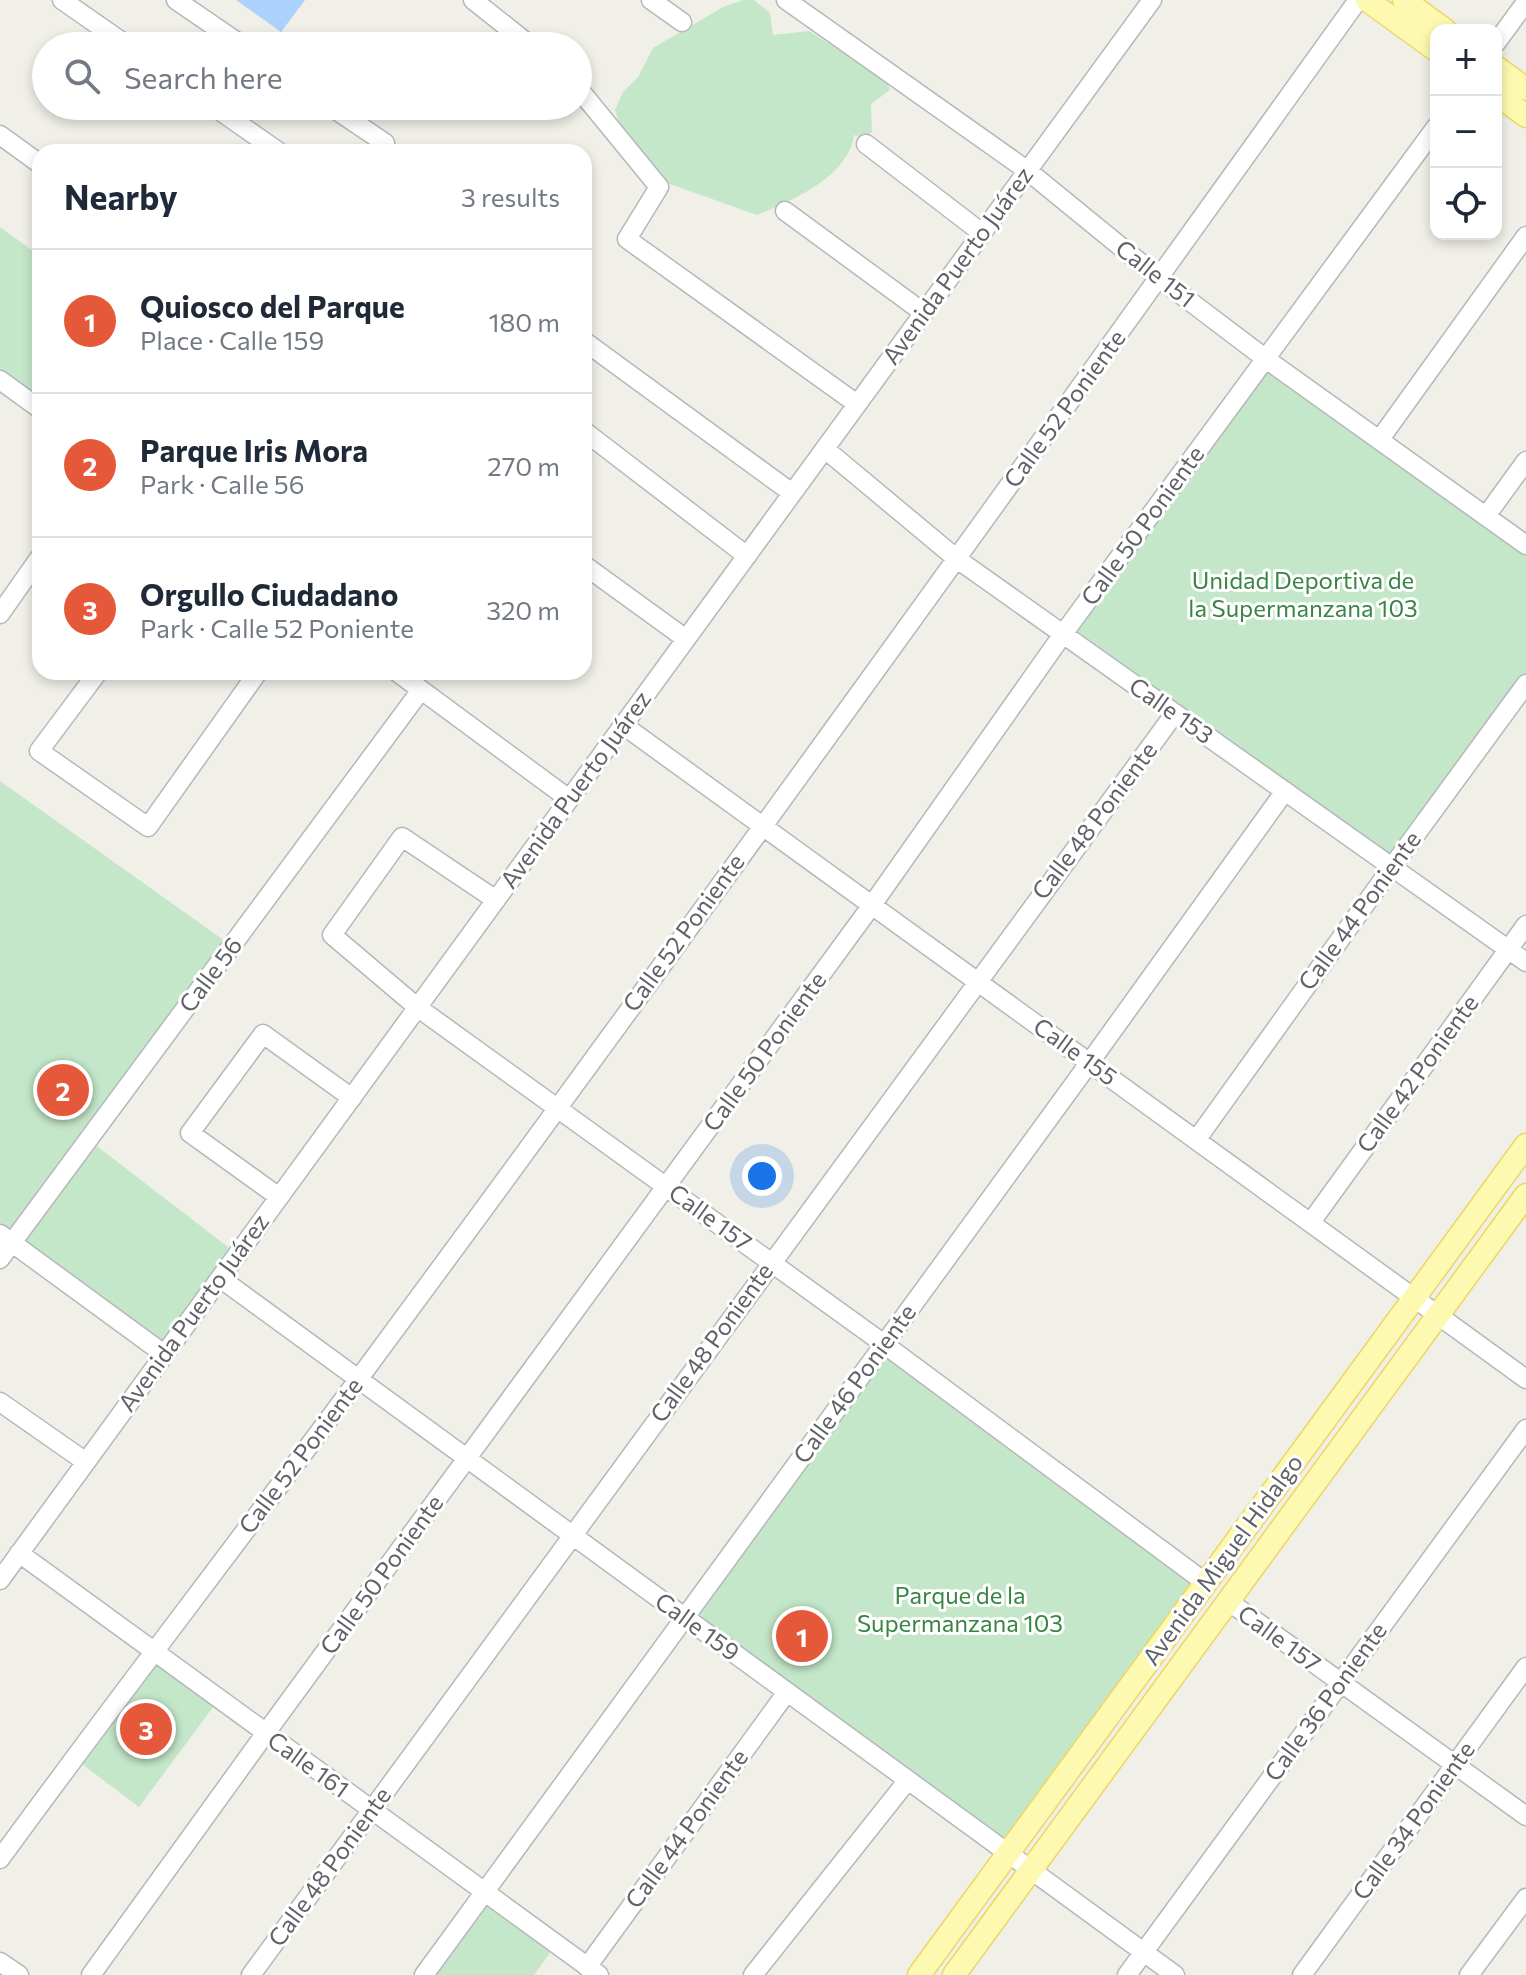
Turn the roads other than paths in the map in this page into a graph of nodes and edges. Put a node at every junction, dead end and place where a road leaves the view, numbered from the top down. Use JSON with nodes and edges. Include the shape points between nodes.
{"nodes":[{"id":1,"x":62,"y":0,"type":"edge"},
{"id":2,"x":176,"y":0,"type":"edge"},
{"id":3,"x":473,"y":0,"type":"edge"},
{"id":4,"x":651,"y":0,"type":"edge"},
{"id":5,"x":786,"y":0,"type":"edge"},
{"id":6,"x":1152,"y":0,"type":"edge"},
{"id":7,"x":1358,"y":0,"type":"edge"},
{"id":8,"x":1367,"y":0,"type":"edge"},
{"id":9,"x":1404,"y":0,"type":"edge"},
{"id":10,"x":1526,"y":2,"type":"edge"},
{"id":11,"x":682,"y":22,"type":"dead end"},
{"id":12,"x":1437,"y":24,"type":"edge"},
{"id":13,"x":108,"y":32,"type":"edge"},
{"id":14,"x":223,"y":32,"type":"edge"},
{"id":15,"x":513,"y":32,"type":"edge"},
{"id":16,"x":1502,"y":35,"type":"edge"},
{"id":17,"x":1430,"y":46,"type":"edge"},
{"id":18,"x":1502,"y":71,"type":"edge"},
{"id":19,"x":1526,"y":89,"type":"edge"},
{"id":20,"x":1499,"y":96,"type":"edge"},
{"id":21,"x":592,"y":105,"type":"edge"},
{"id":22,"x":1526,"y":116,"type":"edge"},
{"id":23,"x":233,"y":120,"type":"edge"},
{"id":24,"x":351,"y":120,"type":"edge"},
{"id":25,"x":0,"y":135,"type":"edge"},
{"id":26,"x":1430,"y":135,"type":"edge"},
{"id":27,"x":385,"y":143,"type":"dead end"},
{"id":28,"x":268,"y":144,"type":"edge"},
{"id":29,"x":866,"y":144,"type":"dead end"},
{"id":30,"x":32,"y":158,"type":"edge"},
{"id":31,"x":1028,"y":171,"type":"junction"},
{"id":32,"x":785,"y":211,"type":"dead end"},
{"id":33,"x":982,"y":233,"type":"junction"},
{"id":34,"x":1526,"y":236,"type":"edge"},
{"id":35,"x":1159,"y":278,"type":"junction"},
{"id":36,"x":924,"y":313,"type":"junction"},
{"id":37,"x":592,"y":347,"type":"edge"},
{"id":38,"x":1266,"y":359,"type":"junction"},
{"id":39,"x":3,"y":388,"type":"edge"},
{"id":40,"x":32,"y":404,"type":"edge"},
{"id":41,"x":857,"y":404,"type":"junction"},
{"id":42,"x":592,"y":437,"type":"edge"},
{"id":43,"x":1380,"y":439,"type":"junction"},
{"id":44,"x":825,"y":449,"type":"junction"},
{"id":45,"x":1526,"y":461,"type":"edge"},
{"id":46,"x":792,"y":493,"type":"junction"},
{"id":47,"x":1486,"y":516,"type":"junction"},
{"id":48,"x":1526,"y":545,"type":"edge"},
{"id":49,"x":747,"y":556,"type":"junction"},
{"id":50,"x":957,"y":559,"type":"junction"},
{"id":51,"x":32,"y":568,"type":"edge"},
{"id":52,"x":592,"y":571,"type":"edge"},
{"id":53,"x":0,"y":614,"type":"edge"},
{"id":54,"x":1063,"y":634,"type":"junction"},
{"id":55,"x":686,"y":639,"type":"junction"},
{"id":56,"x":92,"y":680,"type":"edge"},
{"id":57,"x":252,"y":680,"type":"edge"},
{"id":58,"x":408,"y":680,"type":"edge"},
{"id":59,"x":1526,"y":684,"type":"edge"},
{"id":60,"x":421,"y":690,"type":"junction"},
{"id":61,"x":1175,"y":713,"type":"junction"},
{"id":62,"x":623,"y":725,"type":"junction"},
{"id":63,"x":1285,"y":791,"type":"junction"},
{"id":64,"x":569,"y":799,"type":"junction"},
{"id":65,"x":763,"y":826,"type":"junction"},
{"id":66,"x":1392,"y":867,"type":"junction"},
{"id":67,"x":496,"y":900,"type":"junction"},
{"id":68,"x":872,"y":905,"type":"junction"},
{"id":69,"x":1526,"y":925,"type":"edge"},
{"id":70,"x":1508,"y":950,"type":"junction"},
{"id":71,"x":1526,"y":962,"type":"edge"},
{"id":72,"x":977,"y":980,"type":"junction"},
{"id":73,"x":417,"y":1007,"type":"junction"},
{"id":74,"x":1090,"y":1062,"type":"junction"},
{"id":75,"x":352,"y":1098,"type":"junction"},
{"id":76,"x":557,"y":1108,"type":"junction"},
{"id":77,"x":1197,"y":1139,"type":"junction"},
{"id":78,"x":1526,"y":1145,"type":"edge"},
{"id":79,"x":666,"y":1187,"type":"junction"},
{"id":80,"x":1526,"y":1195,"type":"edge"},
{"id":81,"x":279,"y":1197,"type":"junction"},
{"id":82,"x":1311,"y":1222,"type":"junction"},
{"id":83,"x":6,"y":1238,"type":"edge"},
{"id":84,"x":0,"y":1259,"type":"edge"},
{"id":85,"x":771,"y":1262,"type":"junction"},
{"id":86,"x":220,"y":1278,"type":"junction"},
{"id":87,"x":1416,"y":1297,"type":"junction"},
{"id":88,"x":1439,"y":1314,"type":"junction"},
{"id":89,"x":884,"y":1344,"type":"junction"},
{"id":90,"x":164,"y":1354,"type":"junction"},
{"id":91,"x":1526,"y":1379,"type":"edge"},
{"id":92,"x":358,"y":1380,"type":"junction"},
{"id":93,"x":0,"y":1402,"type":"edge"},
{"id":94,"x":1526,"y":1429,"type":"edge"},
{"id":95,"x":468,"y":1459,"type":"junction"},
{"id":96,"x":86,"y":1462,"type":"junction"},
{"id":97,"x":572,"y":1535,"type":"junction"},
{"id":98,"x":19,"y":1553,"type":"junction"},
{"id":99,"x":0,"y":1580,"type":"edge"},
{"id":100,"x":1206,"y":1583,"type":"junction"},
{"id":101,"x":1228,"y":1601,"type":"junction"},
{"id":102,"x":685,"y":1617,"type":"junction"},
{"id":103,"x":154,"y":1650,"type":"junction"},
{"id":104,"x":1526,"y":1667,"type":"edge"},
{"id":105,"x":1341,"y":1683,"type":"junction"},
{"id":106,"x":787,"y":1692,"type":"junction"},
{"id":107,"x":265,"y":1734,"type":"junction"},
{"id":108,"x":1455,"y":1765,"type":"junction"},
{"id":109,"x":908,"y":1780,"type":"junction"},
{"id":110,"x":371,"y":1811,"type":"junction"},
{"id":111,"x":1526,"y":1816,"type":"edge"},
{"id":112,"x":1008,"y":1853,"type":"junction"},
{"id":113,"x":0,"y":1859,"type":"edge"},
{"id":114,"x":1031,"y":1870,"type":"junction"},
{"id":115,"x":484,"y":1892,"type":"junction"},
{"id":116,"x":1526,"y":1898,"type":"edge"},
{"id":117,"x":1144,"y":1952,"type":"junction"},
{"id":118,"x":0,"y":1962,"type":"edge"},
{"id":119,"x":593,"y":1971,"type":"edge"},
{"id":120,"x":1166,"y":1972,"type":"edge"},
{"id":121,"x":19,"y":1975,"type":"edge"},
{"id":122,"x":91,"y":1975,"type":"edge"},
{"id":123,"x":251,"y":1975,"type":"edge"},
{"id":124,"x":424,"y":1975,"type":"edge"},
{"id":125,"x":753,"y":1975,"type":"edge"},
{"id":126,"x":919,"y":1975,"type":"edge"},
{"id":127,"x":954,"y":1975,"type":"edge"},
{"id":128,"x":1127,"y":1975,"type":"edge"},
{"id":129,"x":1302,"y":1975,"type":"edge"},
{"id":130,"x":1469,"y":1975,"type":"edge"}],
"edges":[{"from":1,"to":13,"type":"street"},
{"from":2,"to":14,"type":"street"},
{"from":3,"to":15,"type":"street"},
{"from":4,"to":11,"type":"street"},
{"from":5,"to":31,"type":"street","name":"Calle 151"},
{"from":6,"to":31,"type":"street","name":"Avenida Puerto Juárez"},
{"from":7,"to":35,"type":"street","name":"Calle 52 Poniente"},
{"from":8,"to":17,"type":"main road"},
{"from":9,"to":12,"type":"main road"},
{"from":10,"to":16,"type":"street"},
{"from":18,"to":19,"type":"main road"},
{"from":20,"to":22,"type":"main road"},
{"from":21,"to":41,"type":"street","via":[[659,187],[627,239]]},
{"from":23,"to":28,"type":"street"},
{"from":24,"to":27,"type":"street"},
{"from":25,"to":30,"type":"street"},
{"from":26,"to":38,"type":"street","name":"Calle 50 Poniente"},
{"from":29,"to":33,"type":"street"},
{"from":31,"to":33,"type":"street","name":"Avenida Puerto Juárez"},
{"from":31,"to":35,"type":"street","name":"Calle 151"},
{"from":32,"to":36,"type":"street"},
{"from":33,"to":36,"type":"street","name":"Avenida Puerto Juárez"},
{"from":34,"to":43,"type":"street"},
{"from":35,"to":38,"type":"street","name":"Calle 151"},
{"from":35,"to":50,"type":"street","name":"Calle 52 Poniente"},
{"from":36,"to":41,"type":"street","name":"Avenida Puerto Juárez"},
{"from":37,"to":46,"type":"street"},
{"from":38,"to":43,"type":"street","name":"Calle 151"},
{"from":38,"to":54,"type":"street","name":"Calle 50 Poniente"},
{"from":39,"to":40,"type":"street"},
{"from":41,"to":44,"type":"street","name":"Avenida Puerto Juárez"},
{"from":42,"to":49,"type":"street"},
{"from":43,"to":47,"type":"street","name":"Calle 151"},
{"from":44,"to":46,"type":"street","name":"Avenida Puerto Juárez"},
{"from":44,"to":50,"type":"street","name":"Calle 153"},
{"from":45,"to":47,"type":"street"},
{"from":46,"to":49,"type":"street","name":"Avenida Puerto Juárez"},
{"from":47,"to":48,"type":"street","name":"Calle 151"},
{"from":49,"to":55,"type":"street","name":"Avenida Puerto Juárez"},
{"from":50,"to":54,"type":"street","name":"Calle 153"},
{"from":50,"to":65,"type":"street","name":"Calle 52 Poniente"},
{"from":51,"to":53,"type":"street"},
{"from":52,"to":55,"type":"street"},
{"from":54,"to":61,"type":"street","name":"Calle 153"},
{"from":54,"to":68,"type":"street","name":"Calle 50 Poniente"},
{"from":55,"to":62,"type":"street","name":"Avenida Puerto Juárez"},
{"from":56,"to":57,"type":"street","via":[[39,751],[148,827]]},
{"from":58,"to":60,"type":"street"},
{"from":59,"to":66,"type":"street","name":"Calle 44 Poniente"},
{"from":60,"to":64,"type":"street"},
{"from":60,"to":83,"type":"street","name":"Calle 56"},
{"from":61,"to":63,"type":"street","name":"Calle 153"},
{"from":61,"to":72,"type":"street","name":"Calle 48 Poniente"},
{"from":62,"to":64,"type":"street","name":"Avenida Puerto Juárez"},
{"from":62,"to":65,"type":"street","name":"Calle 155"},
{"from":63,"to":66,"type":"street","name":"Calle 153"},
{"from":63,"to":74,"type":"street","name":"Calle 46 Poniente"},
{"from":64,"to":67,"type":"street","name":"Avenida Puerto Juárez"},
{"from":65,"to":68,"type":"street","name":"Calle 155"},
{"from":65,"to":76,"type":"street","name":"Calle 52 Poniente"},
{"from":66,"to":70,"type":"street","name":"Calle 153"},
{"from":66,"to":77,"type":"street","name":"Calle 44 Poniente"},
{"from":67,"to":73,"type":"street","name":"Avenida Puerto Juárez"},
{"from":67,"to":73,"type":"street","name":"Calle 157","via":[[402,837],[332,935]]},
{"from":68,"to":72,"type":"street","name":"Calle 155"},
{"from":68,"to":79,"type":"street","name":"Calle 50 Poniente"},
{"from":69,"to":70,"type":"street","name":"Calle 42 Poniente"},
{"from":70,"to":71,"type":"street","name":"Calle 153"},
{"from":70,"to":82,"type":"street","name":"Calle 42 Poniente"},
{"from":72,"to":74,"type":"street","name":"Calle 155"},
{"from":72,"to":85,"type":"street","name":"Calle 48 Poniente"},
{"from":73,"to":75,"type":"street","name":"Avenida Puerto Juárez"},
{"from":73,"to":76,"type":"street","name":"Calle 157"},
{"from":74,"to":77,"type":"street","name":"Calle 155"},
{"from":74,"to":89,"type":"street","name":"Calle 46 Poniente"},
{"from":75,"to":81,"type":"street","name":"Avenida Puerto Juárez"},
{"from":75,"to":81,"type":"street","via":[[263,1034],[199,1120],[190,1133]]},
{"from":76,"to":79,"type":"street","name":"Calle 157"},
{"from":76,"to":92,"type":"street","name":"Calle 52 Poniente"},
{"from":77,"to":82,"type":"street","name":"Calle 155"},
{"from":78,"to":87,"type":"main road","name":"Avenida Miguel Hidalgo"},
{"from":79,"to":85,"type":"street","name":"Calle 157"},
{"from":79,"to":95,"type":"street","name":"Calle 50 Poniente"},
{"from":80,"to":88,"type":"main road","name":"Avenida Miguel Hidalgo"},
{"from":81,"to":86,"type":"street","name":"Avenida Puerto Juárez"},
{"from":82,"to":87,"type":"street","name":"Calle 155"},
{"from":83,"to":84,"type":"street","name":"Calle 56"},
{"from":83,"to":90,"type":"street"},
{"from":85,"to":89,"type":"street","name":"Calle 157"},
{"from":85,"to":97,"type":"street","name":"Calle 48 Poniente"},
{"from":86,"to":90,"type":"street","name":"Avenida Puerto Juárez"},
{"from":86,"to":92,"type":"street","name":"Calle 159"},
{"from":87,"to":88,"type":"street","name":"Calle 155"},
{"from":87,"to":100,"type":"main road","name":"Avenida Miguel Hidalgo"},
{"from":88,"to":91,"type":"street","name":"Calle 155"},
{"from":88,"to":101,"type":"main road","name":"Avenida Miguel Hidalgo"},
{"from":89,"to":100,"type":"street","name":"Calle 157"},
{"from":89,"to":102,"type":"street","name":"Calle 46 Poniente"},
{"from":90,"to":96,"type":"street","name":"Avenida Puerto Juárez"},
{"from":92,"to":95,"type":"street","name":"Calle 159"},
{"from":92,"to":103,"type":"street","name":"Calle 52 Poniente"},
{"from":93,"to":96,"type":"street"},
{"from":94,"to":105,"type":"street","name":"Calle 36 Poniente"},
{"from":95,"to":97,"type":"street","name":"Calle 159"},
{"from":95,"to":107,"type":"street","name":"Calle 50 Poniente"},
{"from":96,"to":98,"type":"street","name":"Avenida Puerto Juárez"},
{"from":97,"to":102,"type":"street","name":"Calle 159"},
{"from":97,"to":110,"type":"street","name":"Calle 48 Poniente"},
{"from":98,"to":99,"type":"street","name":"Avenida Puerto Juárez"},
{"from":98,"to":103,"type":"street","name":"Calle 161"},
{"from":100,"to":112,"type":"main road","name":"Avenida Miguel Hidalgo"},
{"from":101,"to":105,"type":"street","name":"Calle 157"},
{"from":101,"to":114,"type":"main road","name":"Avenida Miguel Hidalgo"},
{"from":102,"to":106,"type":"street","name":"Calle 159"},
{"from":102,"to":115,"type":"street","name":"Calle 46 Poniente"},
{"from":103,"to":107,"type":"street","name":"Calle 161"},
{"from":103,"to":113,"type":"street","name":"Calle 52 Poniente"},
{"from":104,"to":108,"type":"street","name":"Calle 34 Poniente"},
{"from":105,"to":108,"type":"street","name":"Calle 157"},
{"from":105,"to":117,"type":"street","name":"Calle 36 Poniente"},
{"from":106,"to":109,"type":"street","name":"Calle 159"},
{"from":106,"to":119,"type":"street","name":"Calle 44 Poniente"},
{"from":107,"to":110,"type":"street","name":"Calle 161"},
{"from":107,"to":122,"type":"street","name":"Calle 50 Poniente"},
{"from":108,"to":111,"type":"street","name":"Calle 157"},
{"from":108,"to":129,"type":"street","name":"Calle 34 Poniente"},
{"from":109,"to":112,"type":"street","name":"Calle 159"},
{"from":109,"to":125,"type":"street"},
{"from":110,"to":115,"type":"street","name":"Calle 161"},
{"from":110,"to":123,"type":"street","name":"Calle 48 Poniente"},
{"from":112,"to":114,"type":"street","name":"Calle 159"},
{"from":112,"to":126,"type":"main road","name":"Avenida Miguel Hidalgo"},
{"from":114,"to":117,"type":"street","name":"Calle 159"},
{"from":114,"to":127,"type":"main road","name":"Avenida Miguel Hidalgo"},
{"from":115,"to":119,"type":"street","name":"Calle 161"},
{"from":115,"to":124,"type":"street","name":"Calle 46 Poniente"},
{"from":116,"to":130,"type":"street"},
{"from":117,"to":120,"type":"street","name":"Calle 159"},
{"from":117,"to":128,"type":"street","name":"Calle 36 Poniente"},
{"from":118,"to":121,"type":"street"}]}
